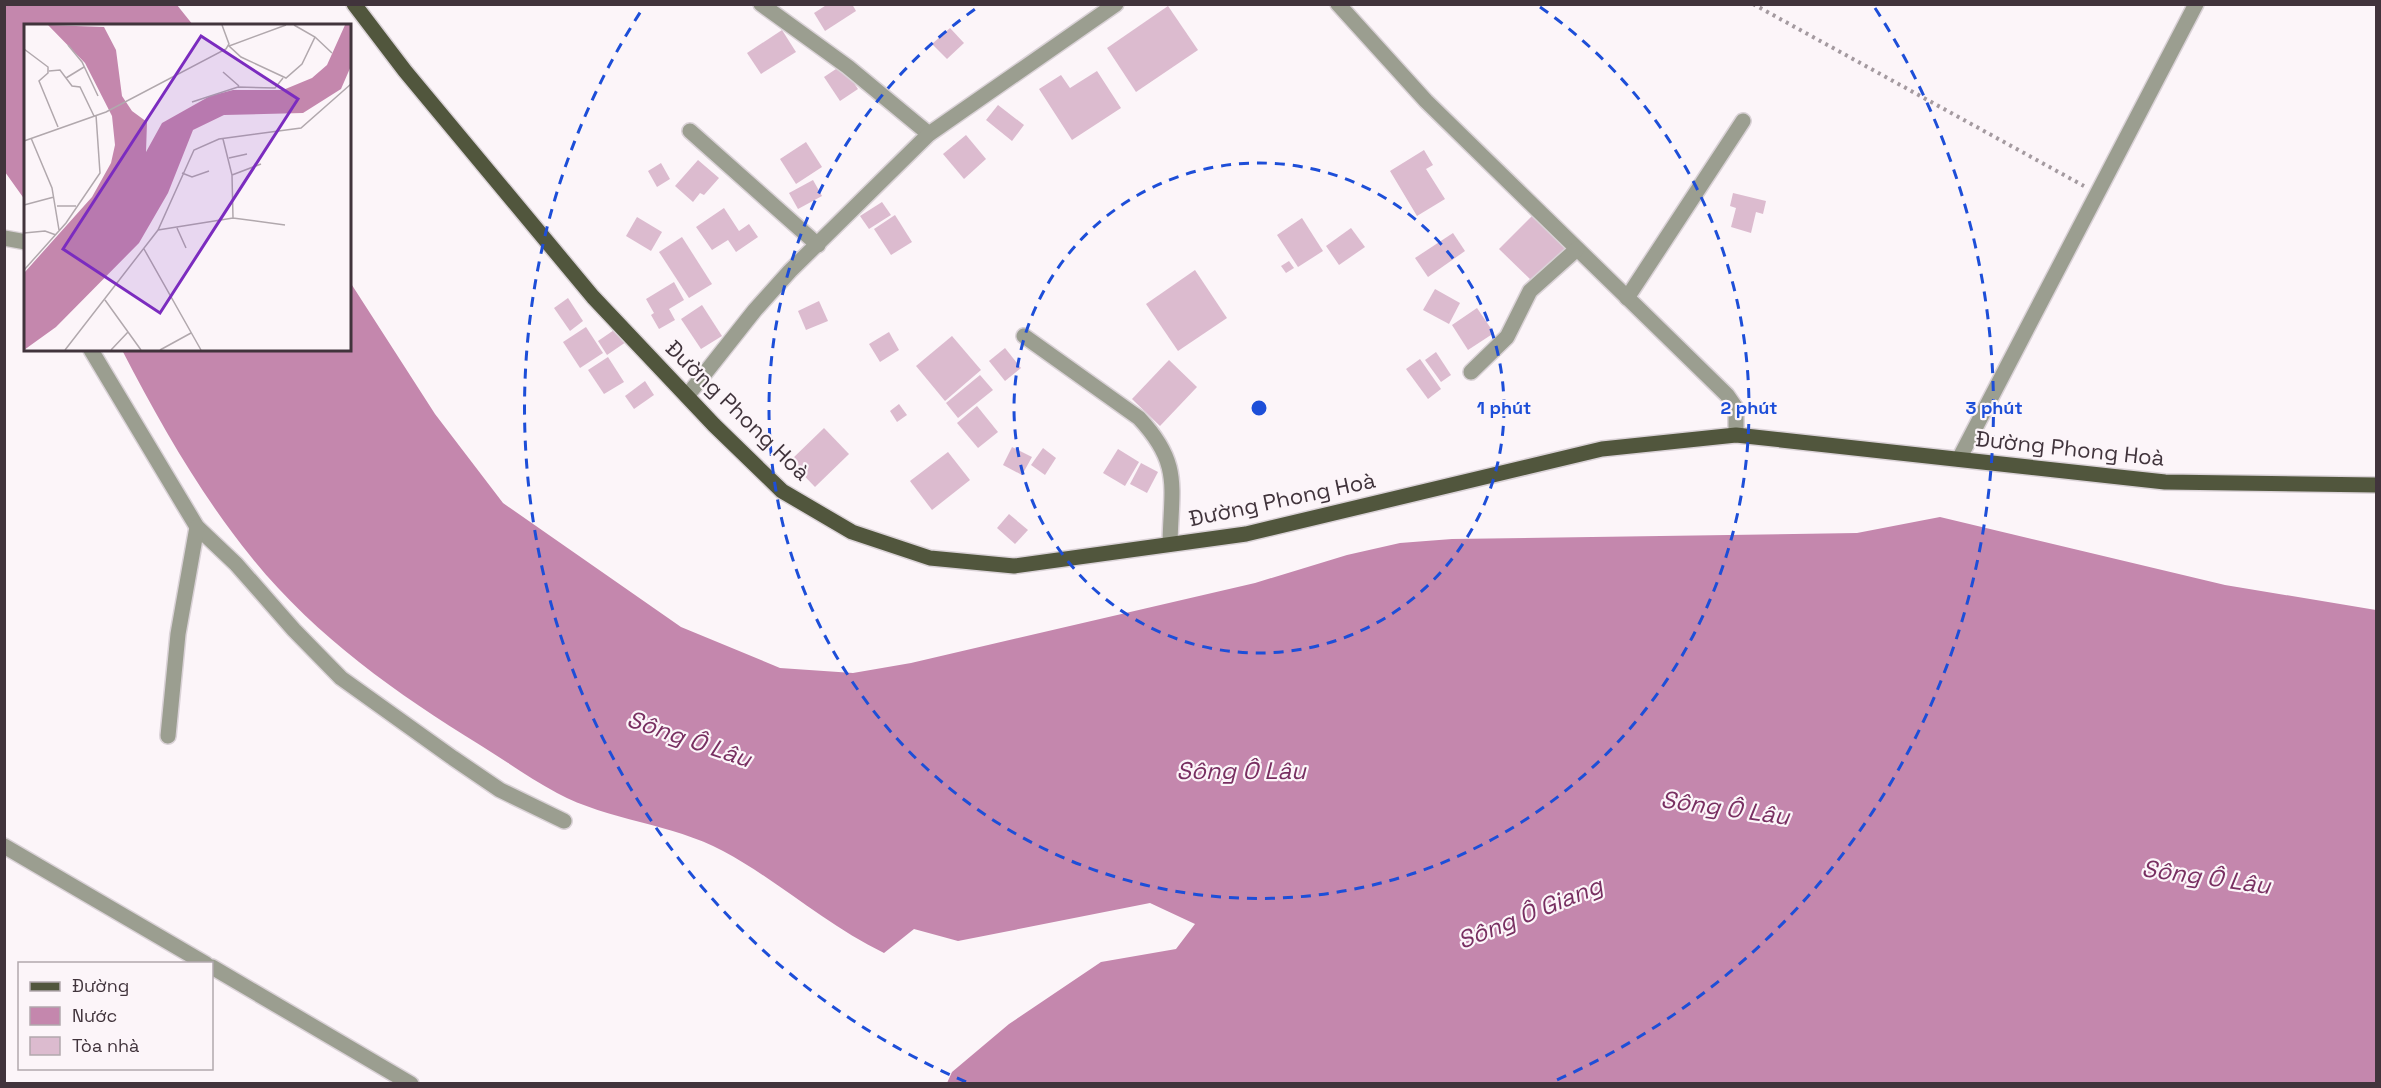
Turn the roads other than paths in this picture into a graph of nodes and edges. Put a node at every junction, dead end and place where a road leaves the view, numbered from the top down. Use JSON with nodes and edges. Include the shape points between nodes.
{"nodes":[{"id":1,"x":354,"y":4,"type":"edge"},
{"id":2,"x":761,"y":4,"type":"edge"},
{"id":3,"x":1116,"y":4,"type":"edge"},
{"id":4,"x":1338,"y":4,"type":"edge"},
{"id":5,"x":2196,"y":4,"type":"edge"},
{"id":6,"x":1743,"y":121,"type":"dead end"},
{"id":7,"x":690,"y":131,"type":"dead end"},
{"id":8,"x":928,"y":134,"type":"junction"},
{"id":9,"x":4,"y":238,"type":"edge"},
{"id":10,"x":24,"y":242,"type":"edge"},
{"id":11,"x":818,"y":245,"type":"junction"},
{"id":12,"x":1577,"y":249,"type":"junction"},
{"id":13,"x":1627,"y":298,"type":"junction"},
{"id":14,"x":1024,"y":336,"type":"dead end"},
{"id":15,"x":92,"y":351,"type":"edge"},
{"id":16,"x":1471,"y":372,"type":"dead end"},
{"id":17,"x":687,"y":396,"type":"junction"},
{"id":18,"x":1736,"y":435,"type":"junction"},
{"id":19,"x":1959,"y":459,"type":"junction"},
{"id":20,"x":2376,"y":485,"type":"edge"},
{"id":21,"x":197,"y":527,"type":"junction"},
{"id":22,"x":1170,"y":544,"type":"junction"},
{"id":23,"x":168,"y":736,"type":"dead end"},
{"id":24,"x":564,"y":821,"type":"dead end"},
{"id":25,"x":4,"y":846,"type":"edge"},
{"id":26,"x":204,"y":962,"type":"edge"},
{"id":27,"x":213,"y":968,"type":"edge"},
{"id":28,"x":411,"y":1083,"type":"edge"}],
"edges":[{"from":1,"to":17,"type":"main road","name":"Đường Phong Hoà","via":[[593,297]]},
{"from":2,"to":8,"type":"street","via":[[848,67]]},
{"from":3,"to":8,"type":"street"},
{"from":4,"to":12,"type":"street","via":[[1426,101]]},
{"from":5,"to":19,"type":"street"},
{"from":6,"to":13,"type":"street"},
{"from":7,"to":11,"type":"street"},
{"from":8,"to":11,"type":"street"},
{"from":9,"to":10,"type":"street"},
{"from":11,"to":17,"type":"street","via":[[755,310]]},
{"from":12,"to":13,"type":"street"},
{"from":12,"to":16,"type":"street","via":[[1530,291],[1507,337]]},
{"from":13,"to":18,"type":"street","via":[[1727,395],[1736,408]]},
{"from":14,"to":22,"type":"street","via":[[1139,418],[1154,434],[1172,469]]},
{"from":15,"to":21,"type":"street"},
{"from":17,"to":22,"type":"main road","name":"Đường Phong Hoà","via":[[782,491],[852,532],[930,558],[1014,566]]},
{"from":18,"to":19,"type":"main road","name":"Đường Phong Hoà"},
{"from":18,"to":22,"type":"main road","name":"Đường Phong Hoà","via":[[1602,449],[1246,534]]},
{"from":19,"to":20,"type":"main road","name":"Đường Phong Hoà","via":[[2164,482]]},
{"from":21,"to":23,"type":"street","via":[[178,634]]},
{"from":21,"to":24,"type":"street","via":[[341,678],[501,790]]},
{"from":25,"to":26,"type":"street"},
{"from":27,"to":28,"type":"street"}]}
